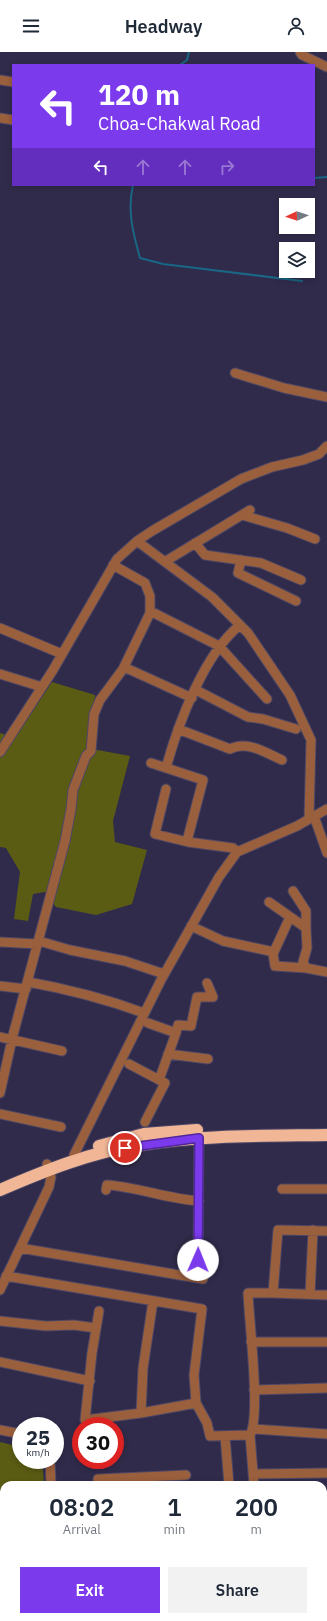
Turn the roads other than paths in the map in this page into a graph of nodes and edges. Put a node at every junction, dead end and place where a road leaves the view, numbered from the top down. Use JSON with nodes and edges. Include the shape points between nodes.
{"nodes":[{"id":1,"x":300,"y":52,"type":"edge"},
{"id":2,"x":327,"y":67,"type":"edge"},
{"id":3,"x":0,"y":80,"type":"edge"},
{"id":4,"x":12,"y":82,"type":"edge"},
{"id":5,"x":0,"y":118,"type":"edge"},
{"id":6,"x":12,"y":120,"type":"edge"},
{"id":7,"x":235,"y":373,"type":"dead end"},
{"id":8,"x":327,"y":397,"type":"edge"},
{"id":9,"x":327,"y":446,"type":"edge"},
{"id":10,"x":315,"y":539,"type":"dead end"},
{"id":11,"x":137,"y":541,"type":"junction"},
{"id":12,"x":195,"y":543,"type":"junction"},
{"id":13,"x":241,"y":560,"type":"junction"},
{"id":14,"x":166,"y":561,"type":"junction"},
{"id":15,"x":113,"y":565,"type":"junction"},
{"id":16,"x":301,"y":580,"type":"dead end"},
{"id":17,"x":296,"y":601,"type":"dead end"},
{"id":18,"x":150,"y":611,"type":"junction"},
{"id":19,"x":240,"y":625,"type":"junction"},
{"id":20,"x":0,"y":628,"type":"edge"},
{"id":21,"x":219,"y":646,"type":"junction"},
{"id":22,"x":62,"y":654,"type":"junction"},
{"id":23,"x":124,"y":667,"type":"junction"},
{"id":24,"x":0,"y":674,"type":"edge"},
{"id":25,"x":42,"y":687,"type":"junction"},
{"id":26,"x":194,"y":694,"type":"junction"},
{"id":27,"x":267,"y":699,"type":"dead end"},
{"id":28,"x":178,"y":728,"type":"junction"},
{"id":29,"x":296,"y":729,"type":"dead end"},
{"id":30,"x":0,"y":752,"type":"edge"},
{"id":31,"x":282,"y":760,"type":"dead end"},
{"id":32,"x":151,"y":764,"type":"dead end"},
{"id":33,"x":166,"y":768,"type":"junction"},
{"id":34,"x":166,"y":789,"type":"dead end"},
{"id":35,"x":327,"y":809,"type":"edge"},
{"id":36,"x":312,"y":818,"type":"junction"},
{"id":37,"x":187,"y":841,"type":"junction"},
{"id":38,"x":237,"y":852,"type":"junction"},
{"id":39,"x":327,"y":853,"type":"edge"},
{"id":40,"x":293,"y":892,"type":"dead end"},
{"id":41,"x":269,"y":902,"type":"dead end"},
{"id":42,"x":290,"y":917,"type":"junction"},
{"id":43,"x":191,"y":926,"type":"junction"},
{"id":44,"x":306,"y":928,"type":"junction"},
{"id":45,"x":0,"y":942,"type":"edge"},
{"id":46,"x":38,"y":942,"type":"junction"},
{"id":47,"x":274,"y":952,"type":"junction"},
{"id":48,"x":306,"y":968,"type":"junction"},
{"id":49,"x":327,"y":972,"type":"edge"},
{"id":50,"x":164,"y":974,"type":"junction"},
{"id":51,"x":207,"y":983,"type":"dead end"},
{"id":52,"x":27,"y":985,"type":"junction"},
{"id":53,"x":0,"y":986,"type":"edge"},
{"id":54,"x":144,"y":1013,"type":"junction"},
{"id":55,"x":148,"y":1023,"type":"dead end"},
{"id":56,"x":176,"y":1033,"type":"junction"},
{"id":57,"x":0,"y":1037,"type":"edge"},
{"id":58,"x":12,"y":1039,"type":"junction"},
{"id":59,"x":62,"y":1051,"type":"dead end"},
{"id":60,"x":168,"y":1054,"type":"junction"},
{"id":61,"x":208,"y":1059,"type":"dead end"},
{"id":62,"x":129,"y":1064,"type":"dead end"},
{"id":63,"x":2,"y":1074,"type":"edge"},
{"id":64,"x":159,"y":1080,"type":"junction"},
{"id":65,"x":0,"y":1093,"type":"edge"},
{"id":66,"x":0,"y":1114,"type":"edge"},
{"id":67,"x":145,"y":1122,"type":"dead end"},
{"id":68,"x":61,"y":1127,"type":"dead end"},
{"id":69,"x":327,"y":1129,"type":"edge"},
{"id":70,"x":327,"y":1135,"type":"edge"},
{"id":71,"x":192,"y":1138,"type":"junction"},
{"id":72,"x":74,"y":1155,"type":"junction"},
{"id":73,"x":48,"y":1167,"type":"junction"},
{"id":74,"x":0,"y":1181,"type":"edge"},
{"id":75,"x":327,"y":1189,"type":"edge"},
{"id":76,"x":0,"y":1190,"type":"edge"},
{"id":77,"x":106,"y":1190,"type":"dead end"},
{"id":78,"x":282,"y":1190,"type":"dead end"},
{"id":79,"x":199,"y":1201,"type":"junction"},
{"id":80,"x":313,"y":1230,"type":"junction"},
{"id":81,"x":327,"y":1230,"type":"edge"},
{"id":82,"x":20,"y":1248,"type":"junction"},
{"id":83,"x":6,"y":1276,"type":"junction"},
{"id":84,"x":0,"y":1290,"type":"edge"},
{"id":85,"x":273,"y":1293,"type":"junction"},
{"id":86,"x":310,"y":1294,"type":"junction"},
{"id":87,"x":327,"y":1295,"type":"edge"},
{"id":88,"x":153,"y":1301,"type":"junction"},
{"id":89,"x":99,"y":1310,"type":"dead end"},
{"id":90,"x":0,"y":1321,"type":"edge"},
{"id":91,"x":96,"y":1328,"type":"junction"},
{"id":92,"x":250,"y":1342,"type":"junction"},
{"id":93,"x":327,"y":1342,"type":"edge"},
{"id":94,"x":0,"y":1362,"type":"edge"},
{"id":95,"x":90,"y":1381,"type":"junction"},
{"id":96,"x":327,"y":1388,"type":"edge"},
{"id":97,"x":254,"y":1390,"type":"junction"},
{"id":98,"x":196,"y":1403,"type":"junction"},
{"id":99,"x":141,"y":1413,"type":"junction"},
{"id":100,"x":0,"y":1430,"type":"edge"},
{"id":101,"x":12,"y":1432,"type":"edge"},
{"id":102,"x":252,"y":1432,"type":"junction"},
{"id":103,"x":327,"y":1434,"type":"edge"},
{"id":104,"x":225,"y":1436,"type":"junction"},
{"id":105,"x":50,"y":1469,"type":"edge"},
{"id":106,"x":327,"y":1472,"type":"edge"},
{"id":107,"x":253,"y":1474,"type":"junction"},
{"id":108,"x":186,"y":1475,"type":"dead end"},
{"id":109,"x":51,"y":1481,"type":"edge"},
{"id":110,"x":98,"y":1481,"type":"edge"},
{"id":111,"x":229,"y":1481,"type":"edge"},
{"id":112,"x":254,"y":1481,"type":"edge"}],
"edges":[{"from":1,"to":2,"type":"street"},
{"from":3,"to":4,"type":"street"},
{"from":5,"to":6,"type":"street"},
{"from":7,"to":8,"type":"street","via":[[284,388]]},
{"from":9,"to":11,"type":"street","via":[[320,454],[272,467],[241,479]]},
{"from":10,"to":12,"type":"street","via":[[246,512]]},
{"from":11,"to":14,"type":"street"},
{"from":11,"to":15,"type":"street","via":[[116,559]]},
{"from":12,"to":13,"type":"street","via":[[205,555]]},
{"from":12,"to":14,"type":"street"},
{"from":13,"to":16,"type":"street","via":[[261,563]]},
{"from":13,"to":17,"type":"street","via":[[238,573]]},
{"from":14,"to":19,"type":"street","via":[[212,597]]},
{"from":15,"to":18,"type":"street","via":[[145,583],[150,596]]},
{"from":15,"to":22,"type":"street"},
{"from":18,"to":21,"type":"street"},
{"from":18,"to":23,"type":"street"},
{"from":19,"to":21,"type":"street","via":[[227,635]]},
{"from":19,"to":36,"type":"street","via":[[290,695],[311,740]]},
{"from":20,"to":22,"type":"street"},
{"from":21,"to":26,"type":"street"},
{"from":21,"to":27,"type":"street"},
{"from":22,"to":25,"type":"street"},
{"from":23,"to":26,"type":"street"},
{"from":23,"to":46,"type":"street","via":[[100,700],[94,714],[91,750],[86,756],[73,790],[65,841]]},
{"from":24,"to":25,"type":"street"},
{"from":25,"to":30,"type":"street"},
{"from":26,"to":28,"type":"street"},
{"from":26,"to":29,"type":"street","via":[[248,717]]},
{"from":28,"to":31,"type":"street","via":[[230,749],[238,745],[256,748]]},
{"from":28,"to":33,"type":"street"},
{"from":32,"to":33,"type":"street"},
{"from":33,"to":37,"type":"street","via":[[202,780]]},
{"from":34,"to":37,"type":"street","via":[[156,834]]},
{"from":35,"to":36,"type":"street"},
{"from":36,"to":38,"type":"street"},
{"from":36,"to":39,"type":"street"},
{"from":37,"to":38,"type":"street","via":[[233,848]]},
{"from":38,"to":43,"type":"street"},
{"from":40,"to":44,"type":"street","via":[[306,911]]},
{"from":41,"to":42,"type":"street"},
{"from":42,"to":44,"type":"street"},
{"from":42,"to":47,"type":"street"},
{"from":43,"to":47,"type":"street","via":[[223,941]]},
{"from":43,"to":50,"type":"street"},
{"from":44,"to":48,"type":"street","via":[[307,948],[303,962]]},
{"from":45,"to":46,"type":"street"},
{"from":46,"to":50,"type":"street","via":[[125,961]]},
{"from":46,"to":52,"type":"street"},
{"from":47,"to":48,"type":"street","via":[[275,966]]},
{"from":48,"to":49,"type":"street"},
{"from":50,"to":54,"type":"street"},
{"from":51,"to":56,"type":"street","via":[[214,997],[197,997],[192,1026],[178,1025]]},
{"from":52,"to":53,"type":"street"},
{"from":52,"to":54,"type":"street","via":[[76,990]]},
{"from":52,"to":58,"type":"street"},
{"from":54,"to":72,"type":"street"},
{"from":55,"to":56,"type":"street"},
{"from":56,"to":60,"type":"street"},
{"from":57,"to":58,"type":"street"},
{"from":58,"to":59,"type":"street"},
{"from":58,"to":63,"type":"street"},
{"from":60,"to":61,"type":"street"},
{"from":60,"to":64,"type":"street"},
{"from":62,"to":64,"type":"street"},
{"from":63,"to":65,"type":"street"},
{"from":64,"to":67,"type":"street","via":[[165,1083]]},
{"from":66,"to":68,"type":"street"},
{"from":69,"to":72,"type":"highway","via":[[169,1131],[120,1140]]},
{"from":70,"to":71,"type":"highway"},
{"from":71,"to":73,"type":"highway","via":[[131,1146]]},
{"from":71,"to":79,"type":"street"},
{"from":72,"to":73,"type":"highway"},
{"from":73,"to":74,"type":"highway"},
{"from":73,"to":76,"type":"highway"},
{"from":73,"to":82,"type":"street","via":[[51,1177],[49,1187]]},
{"from":75,"to":78,"type":"street"},
{"from":77,"to":79,"type":"street","via":[[107,1185],[126,1186]]},
{"from":79,"to":82,"type":"street","via":[[198,1260],[205,1268],[203,1279]]},
{"from":80,"to":81,"type":"street"},
{"from":80,"to":85,"type":"street","via":[[278,1230]]},
{"from":80,"to":86,"type":"street"},
{"from":82,"to":83,"type":"street"},
{"from":83,"to":84,"type":"street"},
{"from":83,"to":88,"type":"street"},
{"from":85,"to":86,"type":"street"},
{"from":85,"to":92,"type":"street","via":[[248,1293]]},
{"from":86,"to":87,"type":"street"},
{"from":88,"to":98,"type":"street","via":[[202,1309],[194,1375]]},
{"from":88,"to":99,"type":"street","via":[[143,1368]]},
{"from":89,"to":91,"type":"street"},
{"from":90,"to":91,"type":"street"},
{"from":91,"to":95,"type":"street"},
{"from":92,"to":93,"type":"street"},
{"from":92,"to":97,"type":"street"},
{"from":94,"to":95,"type":"street"},
{"from":95,"to":99,"type":"street","via":[[85,1420]]},
{"from":96,"to":97,"type":"street"},
{"from":97,"to":102,"type":"street"},
{"from":98,"to":99,"type":"street"},
{"from":98,"to":104,"type":"street","via":[[207,1423],[210,1436]]},
{"from":100,"to":101,"type":"street"},
{"from":102,"to":103,"type":"street"},
{"from":102,"to":104,"type":"street"},
{"from":102,"to":107,"type":"street"},
{"from":104,"to":111,"type":"street"},
{"from":105,"to":109,"type":"street"},
{"from":106,"to":107,"type":"street"},
{"from":107,"to":112,"type":"street"},
{"from":108,"to":110,"type":"street"}]}
